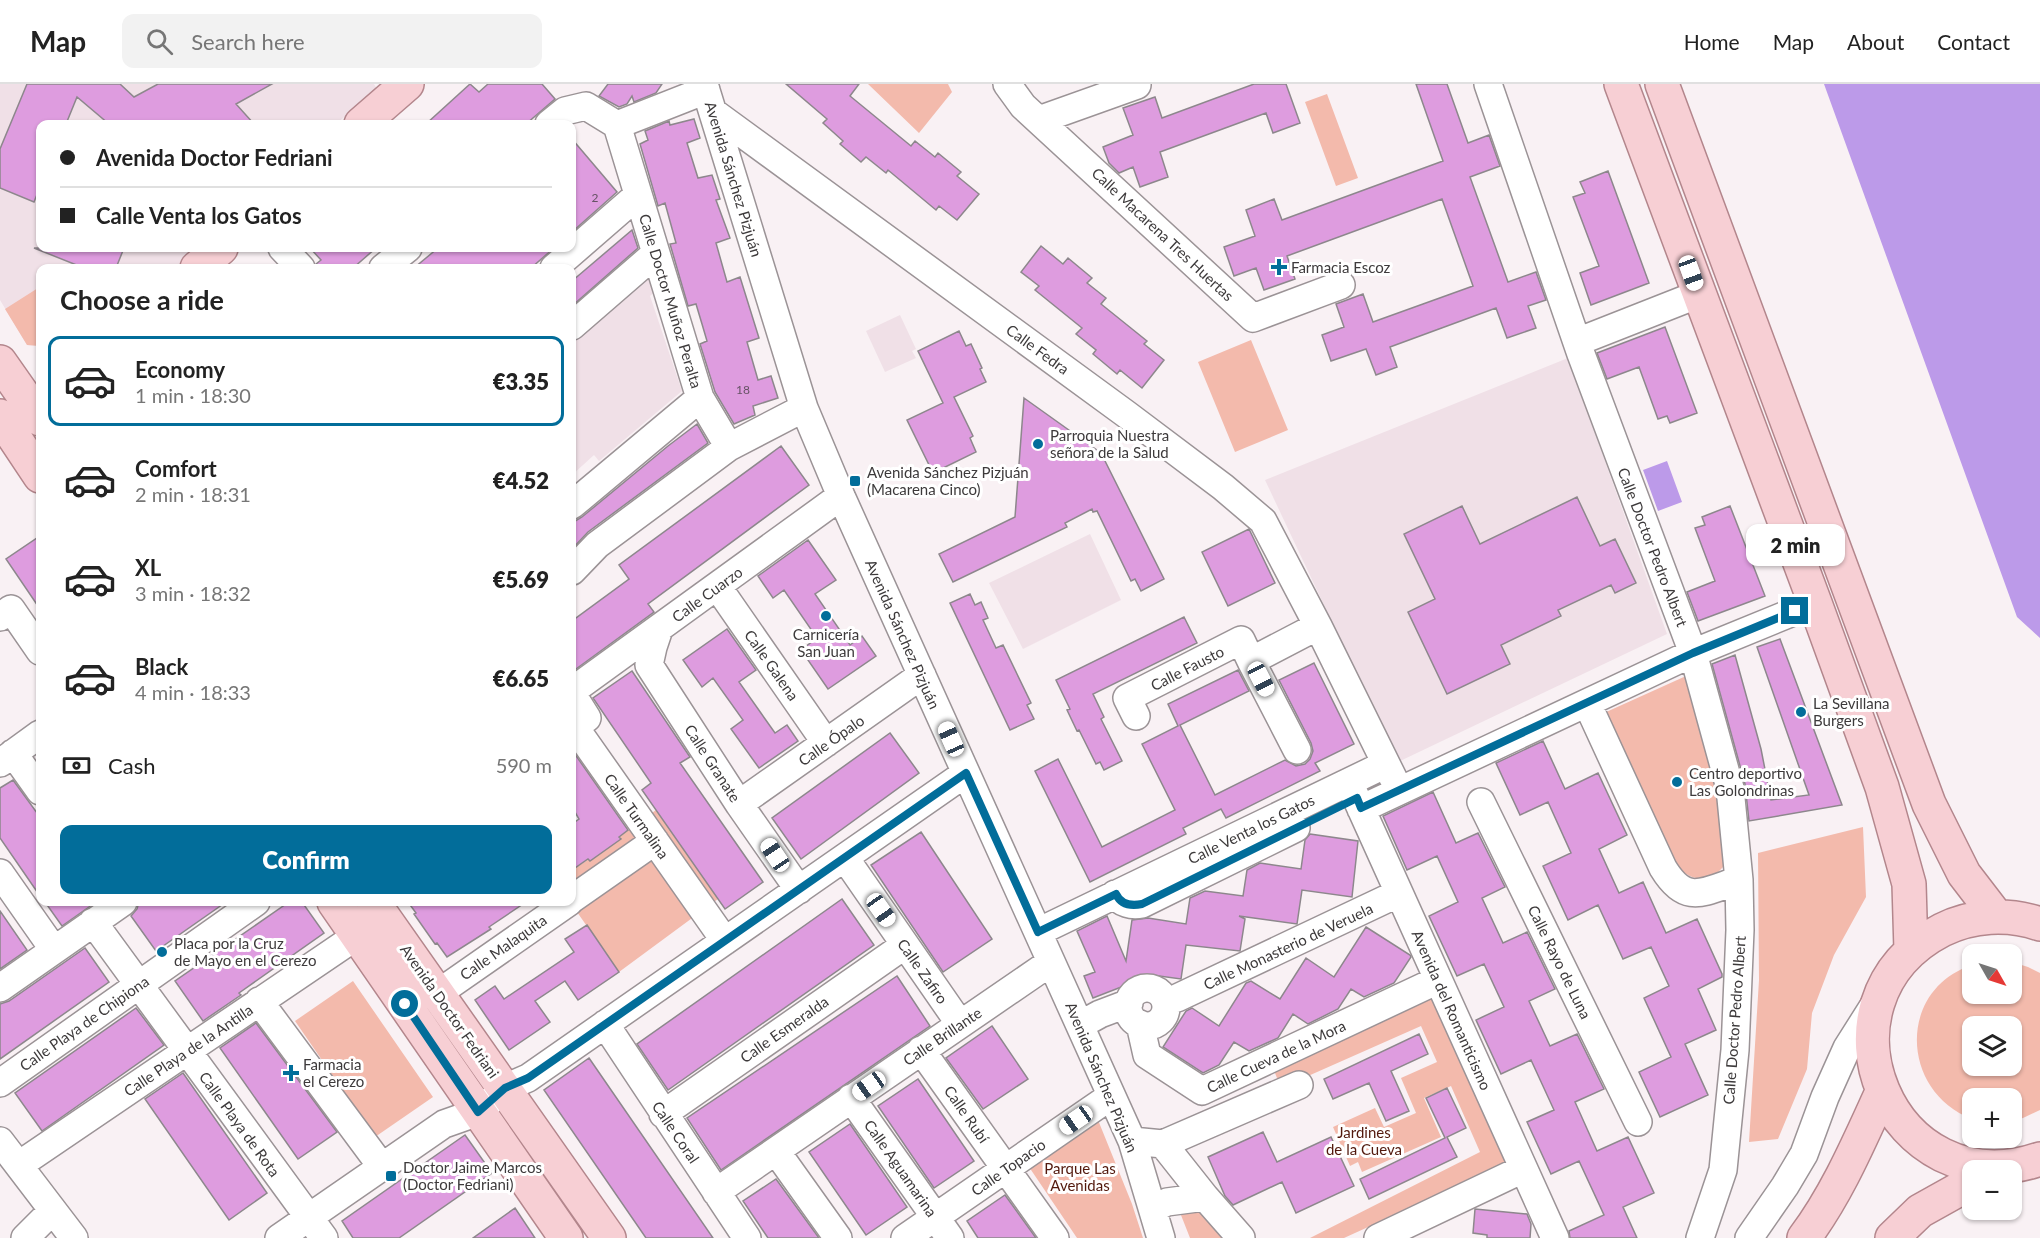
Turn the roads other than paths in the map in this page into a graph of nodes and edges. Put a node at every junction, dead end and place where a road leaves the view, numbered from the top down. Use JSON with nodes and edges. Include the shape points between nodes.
{"nodes":[{"id":1,"x":407,"y":84,"type":"edge"},
{"id":2,"x":1007,"y":84,"type":"edge"},
{"id":3,"x":1488,"y":84,"type":"edge"},
{"id":4,"x":1621,"y":84,"type":"edge"},
{"id":5,"x":1662,"y":84,"type":"edge"},
{"id":6,"x":1137,"y":85,"type":"edge"},
{"id":7,"x":708,"y":95,"type":"edge"},
{"id":8,"x":557,"y":118,"type":"edge"},
{"id":9,"x":366,"y":120,"type":"edge"},
{"id":10,"x":1039,"y":120,"type":"junction"},
{"id":11,"x":617,"y":124,"type":"junction"},
{"id":12,"x":638,"y":195,"type":"junction"},
{"id":13,"x":576,"y":249,"type":"edge"},
{"id":14,"x":216,"y":252,"type":"edge"},
{"id":15,"x":286,"y":252,"type":"edge"},
{"id":16,"x":403,"y":252,"type":"edge"},
{"id":17,"x":572,"y":252,"type":"edge"},
{"id":18,"x":655,"y":254,"type":"junction"},
{"id":19,"x":202,"y":264,"type":"edge"},
{"id":20,"x":297,"y":264,"type":"edge"},
{"id":21,"x":388,"y":264,"type":"edge"},
{"id":22,"x":559,"y":264,"type":"edge"},
{"id":23,"x":1341,"y":285,"type":"dead end"},
{"id":24,"x":1699,"y":294,"type":"junction"},
{"id":25,"x":576,"y":323,"type":"edge"},
{"id":26,"x":1577,"y":342,"type":"junction"},
{"id":27,"x":0,"y":362,"type":"edge"},
{"id":28,"x":700,"y":398,"type":"junction"},
{"id":29,"x":804,"y":408,"type":"junction"},
{"id":30,"x":36,"y":409,"type":"edge"},
{"id":31,"x":36,"y":413,"type":"edge"},
{"id":32,"x":3,"y":429,"type":"edge"},
{"id":33,"x":729,"y":447,"type":"junction"},
{"id":34,"x":36,"y":471,"type":"edge"},
{"id":35,"x":576,"y":494,"type":"edge"},
{"id":36,"x":841,"y":496,"type":"junction"},
{"id":37,"x":576,"y":567,"type":"edge"},
{"id":38,"x":717,"y":586,"type":"junction"},
{"id":39,"x":1815,"y":603,"type":"junction"},
{"id":40,"x":0,"y":617,"type":"edge"},
{"id":41,"x":1318,"y":627,"type":"junction"},
{"id":42,"x":659,"y":629,"type":"junction"},
{"id":43,"x":36,"y":645,"type":"edge"},
{"id":44,"x":1693,"y":653,"type":"junction"},
{"id":45,"x":1251,"y":661,"type":"junction"},
{"id":46,"x":922,"y":675,"type":"junction"},
{"id":47,"x":576,"y":690,"type":"edge"},
{"id":48,"x":576,"y":700,"type":"edge"},
{"id":49,"x":1587,"y":703,"type":"junction"},
{"id":50,"x":1136,"y":716,"type":"dead end"},
{"id":51,"x":576,"y":725,"type":"edge"},
{"id":52,"x":576,"y":729,"type":"edge"},
{"id":53,"x":36,"y":737,"type":"edge"},
{"id":54,"x":826,"y":743,"type":"junction"},
{"id":55,"x":1297,"y":750,"type":"dead end"},
{"id":56,"x":4,"y":759,"type":"edge"},
{"id":57,"x":1386,"y":764,"type":"junction"},
{"id":58,"x":966,"y":773,"type":"junction"},
{"id":59,"x":36,"y":787,"type":"edge"},
{"id":60,"x":1399,"y":790,"type":"junction"},
{"id":61,"x":1356,"y":796,"type":"junction"},
{"id":62,"x":1481,"y":802,"type":"dead end"},
{"id":63,"x":739,"y":804,"type":"junction"},
{"id":64,"x":655,"y":841,"type":"junction"},
{"id":65,"x":845,"y":858,"type":"junction"},
{"id":66,"x":0,"y":873,"type":"edge"},
{"id":67,"x":1738,"y":880,"type":"junction"},
{"id":68,"x":799,"y":890,"type":"junction"},
{"id":69,"x":1399,"y":893,"type":"junction"},
{"id":70,"x":576,"y":897,"type":"edge"},
{"id":71,"x":115,"y":906,"type":"edge"},
{"id":72,"x":250,"y":906,"type":"edge"},
{"id":73,"x":337,"y":906,"type":"edge"},
{"id":74,"x":376,"y":906,"type":"edge"},
{"id":75,"x":563,"y":906,"type":"edge"},
{"id":76,"x":1997,"y":917,"type":"junction"},
{"id":77,"x":93,"y":922,"type":"junction"},
{"id":78,"x":2039,"y":923,"type":"edge"},
{"id":79,"x":1038,"y":932,"type":"junction"},
{"id":80,"x":358,"y":935,"type":"junction"},
{"id":81,"x":725,"y":941,"type":"junction"},
{"id":82,"x":905,"y":945,"type":"junction"},
{"id":83,"x":54,"y":950,"type":"junction"},
{"id":84,"x":1911,"y":951,"type":"junction"},
{"id":85,"x":1051,"y":962,"type":"junction"},
{"id":86,"x":1438,"y":981,"type":"junction"},
{"id":87,"x":138,"y":985,"type":"junction"},
{"id":88,"x":0,"y":988,"type":"edge"},
{"id":89,"x":1884,"y":988,"type":"junction"},
{"id":90,"x":437,"y":993,"type":"junction"},
{"id":91,"x":1177,"y":998,"type":"dead end"},
{"id":92,"x":259,"y":1001,"type":"junction"},
{"id":93,"x":605,"y":1024,"type":"junction"},
{"id":94,"x":960,"y":1024,"type":"junction"},
{"id":95,"x":1080,"y":1025,"type":"junction"},
{"id":96,"x":186,"y":1050,"type":"junction"},
{"id":97,"x":921,"y":1050,"type":"junction"},
{"id":98,"x":0,"y":1083,"type":"edge"},
{"id":99,"x":1299,"y":1085,"type":"dead end"},
{"id":100,"x":505,"y":1088,"type":"junction"},
{"id":101,"x":1882,"y":1092,"type":"junction"},
{"id":102,"x":1110,"y":1096,"type":"junction"},
{"id":103,"x":851,"y":1098,"type":"junction"},
{"id":104,"x":478,"y":1112,"type":"junction"},
{"id":105,"x":663,"y":1114,"type":"junction"},
{"id":106,"x":1638,"y":1122,"type":"dead end"},
{"id":107,"x":0,"y":1141,"type":"edge"},
{"id":108,"x":1131,"y":1141,"type":"junction"},
{"id":109,"x":1162,"y":1144,"type":"junction"},
{"id":110,"x":776,"y":1151,"type":"junction"},
{"id":111,"x":1962,"y":1160,"type":"edge"},
{"id":112,"x":19,"y":1165,"type":"junction"},
{"id":113,"x":381,"y":1167,"type":"junction"},
{"id":114,"x":1006,"y":1168,"type":"junction"},
{"id":115,"x":1523,"y":1169,"type":"junction"},
{"id":116,"x":1962,"y":1188,"type":"edge"},
{"id":117,"x":716,"y":1192,"type":"junction"},
{"id":118,"x":1204,"y":1197,"type":"junction"},
{"id":119,"x":1153,"y":1209,"type":"junction"},
{"id":120,"x":52,"y":1211,"type":"junction"},
{"id":121,"x":943,"y":1227,"type":"edge"},
{"id":122,"x":316,"y":1228,"type":"edge"},
{"id":123,"x":25,"y":1238,"type":"edge"},
{"id":124,"x":74,"y":1238,"type":"edge"},
{"id":125,"x":279,"y":1238,"type":"edge"},
{"id":126,"x":566,"y":1238,"type":"edge"},
{"id":127,"x":609,"y":1238,"type":"edge"},
{"id":128,"x":747,"y":1238,"type":"edge"},
{"id":129,"x":838,"y":1238,"type":"edge"},
{"id":130,"x":905,"y":1238,"type":"edge"},
{"id":131,"x":1055,"y":1238,"type":"edge"},
{"id":132,"x":1161,"y":1238,"type":"edge"},
{"id":133,"x":1241,"y":1238,"type":"edge"},
{"id":134,"x":1378,"y":1238,"type":"edge"},
{"id":135,"x":1555,"y":1238,"type":"edge"},
{"id":136,"x":1700,"y":1238,"type":"edge"},
{"id":137,"x":1749,"y":1238,"type":"edge"},
{"id":138,"x":1804,"y":1238,"type":"edge"},
{"id":139,"x":1892,"y":1238,"type":"edge"}],
"edges":[{"from":1,"to":9,"type":"main road"},
{"from":2,"to":10,"type":"street","name":"Calle Macarena Tres Huertas"},
{"from":3,"to":26,"type":"street","name":"Calle Doctor Pedro Albert"},
{"from":4,"to":24,"type":"main road"},
{"from":5,"to":76,"type":"main road","via":[[1929,804],[1964,874]]},
{"from":6,"to":10,"type":"street"},
{"from":7,"to":11,"type":"street"},
{"from":7,"to":29,"type":"street","name":"Avenida Sánchez Pizjuán"},
{"from":7,"to":41,"type":"street","name":"Calle Fedra","via":[[1263,521]]},
{"from":8,"to":11,"type":"street","via":[[586,106]]},
{"from":10,"to":23,"type":"street","name":"Calle Macarena Tres Huertas","via":[[1253,318]]},
{"from":11,"to":12,"type":"street","name":"Calle Doctor Muñoz Peralta"},
{"from":12,"to":13,"type":"street"},
{"from":12,"to":18,"type":"street","name":"Calle Doctor Muñoz Peralta"},
{"from":14,"to":19,"type":"main road"},
{"from":15,"to":20,"type":"street"},
{"from":16,"to":21,"type":"street"},
{"from":17,"to":22,"type":"street"},
{"from":18,"to":25,"type":"street"},
{"from":18,"to":28,"type":"street","name":"Calle Doctor Muñoz Peralta"},
{"from":24,"to":26,"type":"street"},
{"from":24,"to":39,"type":"main road"},
{"from":26,"to":44,"type":"street","name":"Calle Doctor Pedro Albert"},
{"from":27,"to":30,"type":"main road"},
{"from":28,"to":33,"type":"street","name":"Calle Doctor Muñoz Peralta"},
{"from":28,"to":35,"type":"street"},
{"from":29,"to":33,"type":"street"},
{"from":29,"to":36,"type":"street","name":"Avenida Sánchez Pizjuán"},
{"from":31,"to":32,"type":"main road"},
{"from":32,"to":34,"type":"main road"},
{"from":33,"to":37,"type":"street","via":[[597,545]]},
{"from":36,"to":38,"type":"street","name":"Calle Cuarzo"},
{"from":36,"to":46,"type":"street","name":"Avenida Sánchez Pizjuán"},
{"from":38,"to":42,"type":"street","name":"Calle Cuarzo"},
{"from":38,"to":54,"type":"street","name":"Calle Galena"},
{"from":39,"to":44,"type":"street","name":"Calle Venta los Gatos"},
{"from":39,"to":84,"type":"main road","via":[[1882,786],[1899,844],[1909,884]]},
{"from":40,"to":43,"type":"street","via":[[11,609]]},
{"from":41,"to":45,"type":"street"},
{"from":41,"to":57,"type":"street"},
{"from":42,"to":47,"type":"street","name":"Calle Cuarzo"},
{"from":42,"to":63,"type":"street","name":"Calle Granate","via":[[649,665]]},
{"from":44,"to":49,"type":"street","name":"Calle Venta los Gatos"},
{"from":44,"to":67,"type":"street","name":"Calle Doctor Pedro Albert","via":[[1730,788]]},
{"from":45,"to":50,"type":"street","name":"Calle Fausto","via":[[1241,640],[1127,698]]},
{"from":45,"to":55,"type":"street"},
{"from":46,"to":54,"type":"street","name":"Calle Ópalo"},
{"from":46,"to":58,"type":"street","name":"Avenida Sánchez Pizjuán"},
{"from":48,"to":51,"type":"street","name":"Calle Turmalina","via":[[587,718]]},
{"from":49,"to":60,"type":"street","name":"Calle Venta los Gatos"},
{"from":49,"to":67,"type":"street","via":[[1671,881],[1695,894]]},
{"from":52,"to":64,"type":"street","name":"Calle Turmalina"},
{"from":53,"to":56,"type":"street"},
{"from":54,"to":63,"type":"street","name":"Calle Ópalo"},
{"from":56,"to":59,"type":"street"},
{"from":57,"to":60,"type":"street"},
{"from":57,"to":61,"type":"street","name":"Calle Venta los Gatos"},
{"from":58,"to":65,"type":"street"},
{"from":58,"to":79,"type":"street","name":"Avenida Sánchez Pizjuán"},
{"from":60,"to":61,"type":"street","name":"Calle Venta los Gatos"},
{"from":61,"to":69,"type":"street","name":"Avenida del Romanticismo"},
{"from":61,"to":79,"type":"street","name":"Calle Venta los Gatos","via":[[1116,894]]},
{"from":62,"to":106,"type":"street","name":"Calle Rayo de Luna"},
{"from":63,"to":68,"type":"street","name":"Calle Granate"},
{"from":64,"to":70,"type":"street","name":"Calle Malaquita"},
{"from":64,"to":81,"type":"street","name":"Calle Turmalina"},
{"from":65,"to":68,"type":"street"},
{"from":65,"to":82,"type":"street","name":"Calle Zafiro"},
{"from":66,"to":83,"type":"street"},
{"from":67,"to":136,"type":"street","name":"Calle Doctor Pedro Albert","via":[[1735,1050],[1723,1170]]},
{"from":68,"to":81,"type":"street"},
{"from":69,"to":86,"type":"street","name":"Avenida del Romanticismo"},
{"from":69,"to":91,"type":"street","name":"Calle Monasterio de Veruela"},
{"from":71,"to":77,"type":"street"},
{"from":72,"to":87,"type":"street","name":"Calle Playa de Chipiona"},
{"from":73,"to":80,"type":"main road"},
{"from":74,"to":90,"type":"main road","name":"Avenida Doctor Fedriani"},
{"from":75,"to":90,"type":"street","name":"Calle Malaquita"},
{"from":76,"to":78,"type":"main road"},
{"from":76,"to":84,"type":"main road","via":[[1951,926]]},
{"from":77,"to":83,"type":"street"},
{"from":77,"to":87,"type":"street","name":"Calle Playa de Rota"},
{"from":79,"to":85,"type":"street","name":"Avenida Sánchez Pizjuán"},
{"from":80,"to":92,"type":"street","name":"Calle Playa de la Antilla"},
{"from":80,"to":104,"type":"main road"},
{"from":81,"to":93,"type":"street"},
{"from":82,"to":94,"type":"street","name":"Calle Zafiro"},
{"from":82,"to":105,"type":"street","name":"Calle Esmeralda"},
{"from":83,"to":88,"type":"street"},
{"from":84,"to":89,"type":"main road"},
{"from":85,"to":94,"type":"street","name":"Calle Brillante"},
{"from":85,"to":95,"type":"street","name":"Avenida Sánchez Pizjuán"},
{"from":86,"to":95,"type":"street","name":"Calle Cueva de la Mora","via":[[1202,1091],[1147,1055],[1134,1014],[1100,1014]]},
{"from":86,"to":115,"type":"street","name":"Avenida del Romanticismo"},
{"from":87,"to":96,"type":"street","name":"Calle Playa de Rota"},
{"from":87,"to":98,"type":"street","name":"Calle Playa de Chipiona"},
{"from":89,"to":101,"type":"main road","via":[[1872,1051]]},
{"from":89,"to":137,"type":"street","via":[[1847,1048],[1804,1154]]},
{"from":90,"to":100,"type":"main road","name":"Avenida Doctor Fedriani"},
{"from":92,"to":96,"type":"street","name":"Calle Playa de la Antilla"},
{"from":92,"to":113,"type":"street"},
{"from":93,"to":100,"type":"street","via":[[528,1078]]},
{"from":93,"to":105,"type":"street","name":"Calle Coral"},
{"from":94,"to":97,"type":"street","name":"Calle Brillante"},
{"from":95,"to":102,"type":"street","name":"Avenida Sánchez Pizjuán"},
{"from":96,"to":112,"type":"street","name":"Calle Playa de la Antilla"},
{"from":96,"to":122,"type":"street","name":"Calle Playa de Rota"},
{"from":97,"to":103,"type":"street","name":"Calle Brillante"},
{"from":97,"to":114,"type":"street","name":"Calle Rubí"},
{"from":99,"to":109,"type":"street"},
{"from":100,"to":104,"type":"street"},
{"from":100,"to":127,"type":"main road","name":"Avenida Doctor Fedriani"},
{"from":101,"to":111,"type":"main road","via":[[1906,1129],[1942,1154]]},
{"from":101,"to":138,"type":"main road","via":[[1851,1158]]},
{"from":102,"to":108,"type":"street","name":"Avenida Sánchez Pizjuán"},
{"from":102,"to":114,"type":"street","name":"Calle Topacio"},
{"from":103,"to":110,"type":"street","name":"Calle Brillante"},
{"from":103,"to":121,"type":"street","name":"Calle Aguamarina"},
{"from":104,"to":113,"type":"street","via":[[444,1124]]},
{"from":104,"to":126,"type":"main road"},
{"from":105,"to":117,"type":"street","name":"Calle Coral"},
{"from":107,"to":112,"type":"street"},
{"from":108,"to":109,"type":"street"},
{"from":108,"to":119,"type":"street","name":"Avenida Sánchez Pizjuán"},
{"from":109,"to":118,"type":"street"},
{"from":110,"to":117,"type":"street","name":"Calle Brillante"},
{"from":110,"to":129,"type":"street"},
{"from":112,"to":120,"type":"street"},
{"from":113,"to":122,"type":"street"},
{"from":114,"to":121,"type":"street","name":"Calle Topacio"},
{"from":114,"to":131,"type":"street","name":"Calle Rubí"},
{"from":115,"to":134,"type":"street"},
{"from":115,"to":135,"type":"street","name":"Avenida del Romanticismo"},
{"from":116,"to":139,"type":"main road","via":[[1920,1211]]},
{"from":117,"to":128,"type":"street","name":"Calle Coral"},
{"from":118,"to":119,"type":"street","via":[[1167,1202]]},
{"from":118,"to":133,"type":"street"},
{"from":119,"to":132,"type":"street","name":"Avenida Sánchez Pizjuán"},
{"from":120,"to":123,"type":"street"},
{"from":120,"to":124,"type":"street"},
{"from":121,"to":130,"type":"street","name":"Calle Topacio"},
{"from":122,"to":125,"type":"street"}]}
